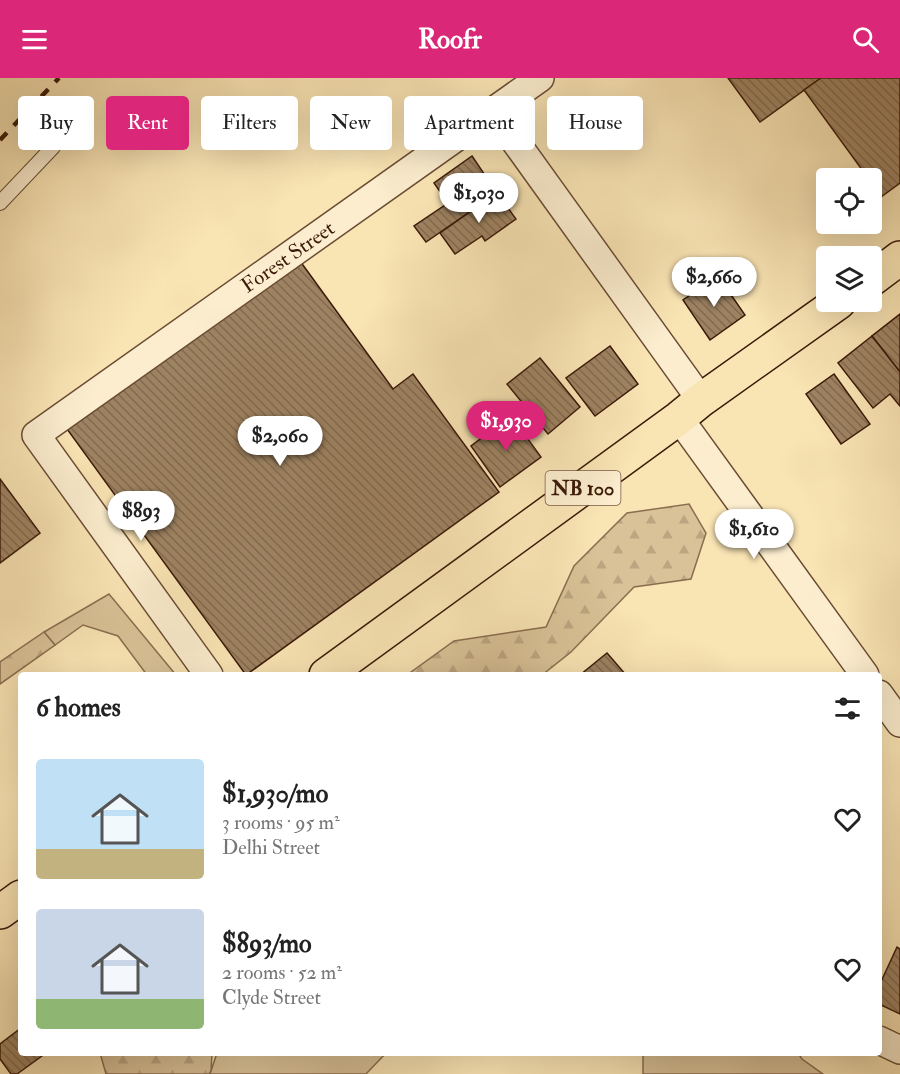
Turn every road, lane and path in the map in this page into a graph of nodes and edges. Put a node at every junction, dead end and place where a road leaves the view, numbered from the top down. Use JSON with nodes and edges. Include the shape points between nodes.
{"nodes":[{"id":1,"x":540,"y":78,"type":"edge"},
{"id":2,"x":516,"y":96,"type":"edge"},
{"id":3,"x":50,"y":150,"type":"edge"},
{"id":4,"x":440,"y":150,"type":"edge"},
{"id":5,"x":519,"y":150,"type":"edge"},
{"id":6,"x":0,"y":204,"type":"edge"},
{"id":7,"x":900,"y":258,"type":"edge"},
{"id":8,"x":882,"y":272,"type":"edge"},
{"id":9,"x":825,"y":312,"type":"edge"},
{"id":10,"x":690,"y":409,"type":"junction"},
{"id":11,"x":207,"y":672,"type":"edge"},
{"id":12,"x":330,"y":672,"type":"edge"},
{"id":13,"x":864,"y":672,"type":"edge"},
{"id":14,"x":882,"y":698,"type":"edge"},
{"id":15,"x":900,"y":723,"type":"edge"},
{"id":16,"x":18,"y":899,"type":"edge"},
{"id":17,"x":0,"y":912,"type":"edge"},
{"id":18,"x":882,"y":1041,"type":"edge"},
{"id":19,"x":900,"y":1050,"type":"edge"}],
"edges":[{"from":1,"to":2,"type":"street","name":"Forest Street"},
{"from":3,"to":6,"type":"lane"},
{"from":4,"to":11,"type":"street","name":"Forest Street","via":[[36,435]]},
{"from":5,"to":10,"type":"street"},
{"from":7,"to":8,"type":"main road"},
{"from":9,"to":10,"type":"main road","number":"NB 100"},
{"from":10,"to":12,"type":"main road","number":"NB 100"},
{"from":10,"to":13,"type":"street"},
{"from":14,"to":15,"type":"street"},
{"from":16,"to":17,"type":"main road"},
{"from":18,"to":19,"type":"street"}]}
